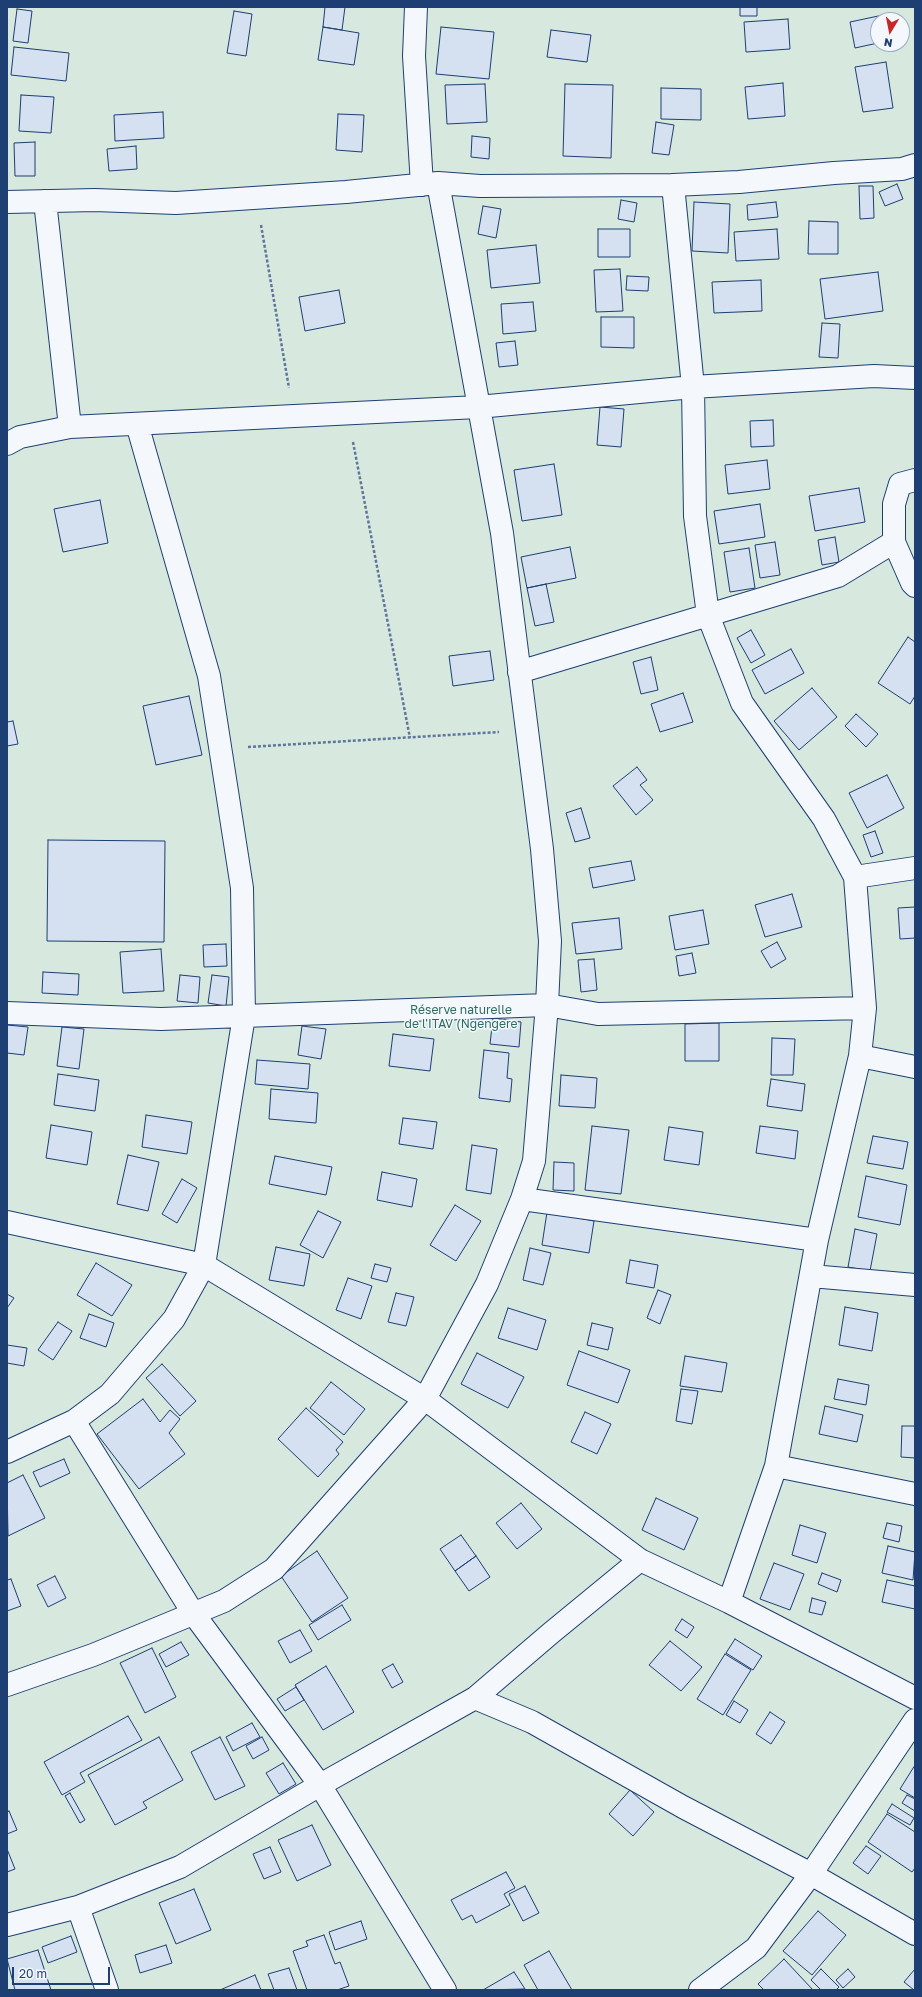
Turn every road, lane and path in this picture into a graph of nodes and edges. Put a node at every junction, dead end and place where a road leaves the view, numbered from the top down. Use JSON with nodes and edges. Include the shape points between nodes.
{"nodes":[{"id":1,"x":416,"y":7,"type":"edge"},
{"id":2,"x":914,"y":168,"type":"edge"},
{"id":3,"x":430,"y":184,"type":"junction"},
{"id":4,"x":673,"y":185,"type":"junction"},
{"id":5,"x":257,"y":198,"type":"junction"},
{"id":6,"x":45,"y":201,"type":"junction"},
{"id":7,"x":7,"y":202,"type":"edge"},
{"id":8,"x":915,"y":378,"type":"edge"},
{"id":9,"x":693,"y":387,"type":"junction"},
{"id":10,"x":478,"y":407,"type":"junction"},
{"id":11,"x":347,"y":413,"type":"junction"},
{"id":12,"x":294,"y":416,"type":"junction"},
{"id":13,"x":137,"y":424,"type":"junction"},
{"id":14,"x":70,"y":427,"type":"junction"},
{"id":15,"x":7,"y":444,"type":"edge"},
{"id":16,"x":915,"y":480,"type":"edge"},
{"id":17,"x":894,"y":542,"type":"junction"},
{"id":18,"x":915,"y":586,"type":"edge"},
{"id":19,"x":708,"y":615,"type":"junction"},
{"id":20,"x":519,"y":672,"type":"junction"},
{"id":21,"x":527,"y":730,"type":"junction"},
{"id":22,"x":410,"y":738,"type":"junction"},
{"id":23,"x":220,"y":748,"type":"junction"},
{"id":24,"x":915,"y":868,"type":"edge"},
{"id":25,"x":855,"y":877,"type":"junction"},
{"id":26,"x":547,"y":1005,"type":"junction"},
{"id":27,"x":865,"y":1008,"type":"junction"},
{"id":28,"x":7,"y":1013,"type":"edge"},
{"id":29,"x":244,"y":1016,"type":"junction"},
{"id":30,"x":860,"y":1056,"type":"junction"},
{"id":31,"x":915,"y":1066,"type":"edge"},
{"id":32,"x":522,"y":1199,"type":"junction"},
{"id":33,"x":7,"y":1222,"type":"edge"},
{"id":34,"x":817,"y":1240,"type":"junction"},
{"id":35,"x":204,"y":1265,"type":"junction"},
{"id":36,"x":811,"y":1276,"type":"junction"},
{"id":37,"x":915,"y":1285,"type":"edge"},
{"id":38,"x":425,"y":1398,"type":"junction"},
{"id":39,"x":74,"y":1421,"type":"junction"},
{"id":40,"x":7,"y":1452,"type":"edge"},
{"id":41,"x":776,"y":1466,"type":"junction"},
{"id":42,"x":915,"y":1494,"type":"edge"},
{"id":43,"x":640,"y":1560,"type":"junction"},
{"id":44,"x":729,"y":1602,"type":"junction"},
{"id":45,"x":193,"y":1613,"type":"junction"},
{"id":46,"x":7,"y":1685,"type":"edge"},
{"id":47,"x":475,"y":1698,"type":"junction"},
{"id":48,"x":915,"y":1698,"type":"edge"},
{"id":49,"x":915,"y":1720,"type":"edge"},
{"id":50,"x":320,"y":1785,"type":"junction"},
{"id":51,"x":811,"y":1874,"type":"junction"},
{"id":52,"x":78,"y":1907,"type":"junction"},
{"id":53,"x":7,"y":1924,"type":"edge"},
{"id":54,"x":915,"y":1934,"type":"edge"},
{"id":55,"x":107,"y":1990,"type":"edge"},
{"id":56,"x":445,"y":1990,"type":"edge"},
{"id":57,"x":700,"y":1990,"type":"edge"}],
"edges":[{"from":1,"to":3,"type":"street","via":[[414,56]]},
{"from":2,"to":4,"type":"street"},
{"from":3,"to":4,"type":"street"},
{"from":3,"to":5,"type":"street"},
{"from":3,"to":10,"type":"street"},
{"from":4,"to":9,"type":"street"},
{"from":5,"to":6,"type":"street","via":[[176,203]]},
{"from":5,"to":12,"type":"path"},
{"from":6,"to":7,"type":"street"},
{"from":6,"to":14,"type":"street"},
{"from":8,"to":9,"type":"street","via":[[874,376]]},
{"from":9,"to":10,"type":"street"},
{"from":9,"to":19,"type":"street","via":[[696,516]]},
{"from":10,"to":11,"type":"street"},
{"from":10,"to":20,"type":"street","via":[[502,533]]},
{"from":11,"to":12,"type":"street"},
{"from":11,"to":22,"type":"path"},
{"from":12,"to":13,"type":"street"},
{"from":13,"to":14,"type":"street"},
{"from":13,"to":23,"type":"street","via":[[209,676]]},
{"from":14,"to":15,"type":"street","via":[[20,437]]},
{"from":16,"to":17,"type":"street","via":[[900,484],[894,504]]},
{"from":17,"to":18,"type":"street"},
{"from":17,"to":19,"type":"street","via":[[838,576]]},
{"from":19,"to":20,"type":"street"},
{"from":19,"to":25,"type":"street","via":[[742,703],[824,819]]},
{"from":20,"to":21,"type":"street"},
{"from":21,"to":22,"type":"path"},
{"from":21,"to":26,"type":"street","via":[[542,849],[550,941]]},
{"from":22,"to":23,"type":"path"},
{"from":23,"to":29,"type":"street","via":[[242,888]]},
{"from":24,"to":25,"type":"street"},
{"from":25,"to":27,"type":"street"},
{"from":26,"to":27,"type":"street","via":[[598,1014]]},
{"from":26,"to":29,"type":"street"},
{"from":26,"to":32,"type":"street","via":[[534,1160]]},
{"from":27,"to":30,"type":"street"},
{"from":28,"to":29,"type":"street","via":[[161,1019]]},
{"from":29,"to":35,"type":"street"},
{"from":30,"to":31,"type":"street"},
{"from":30,"to":34,"type":"street"},
{"from":32,"to":34,"type":"street"},
{"from":32,"to":38,"type":"street","via":[[487,1284]]},
{"from":33,"to":35,"type":"street"},
{"from":34,"to":36,"type":"street"},
{"from":35,"to":38,"type":"street"},
{"from":35,"to":39,"type":"street","via":[[174,1318],[110,1394]]},
{"from":36,"to":37,"type":"street"},
{"from":36,"to":41,"type":"street"},
{"from":38,"to":43,"type":"street"},
{"from":38,"to":45,"type":"street","via":[[274,1569],[224,1601]]},
{"from":39,"to":40,"type":"street"},
{"from":39,"to":45,"type":"street"},
{"from":41,"to":42,"type":"street"},
{"from":41,"to":44,"type":"street"},
{"from":43,"to":44,"type":"street"},
{"from":43,"to":47,"type":"street"},
{"from":44,"to":48,"type":"street"},
{"from":45,"to":46,"type":"street","via":[[93,1655]]},
{"from":45,"to":50,"type":"street"},
{"from":47,"to":50,"type":"street"},
{"from":47,"to":51,"type":"street","via":[[532,1722],[676,1804]]},
{"from":49,"to":51,"type":"street"},
{"from":50,"to":52,"type":"street","via":[[180,1867]]},
{"from":50,"to":56,"type":"street"},
{"from":51,"to":54,"type":"street"},
{"from":51,"to":57,"type":"street","via":[[756,1948]]},
{"from":52,"to":53,"type":"street"},
{"from":52,"to":55,"type":"street"}]}
